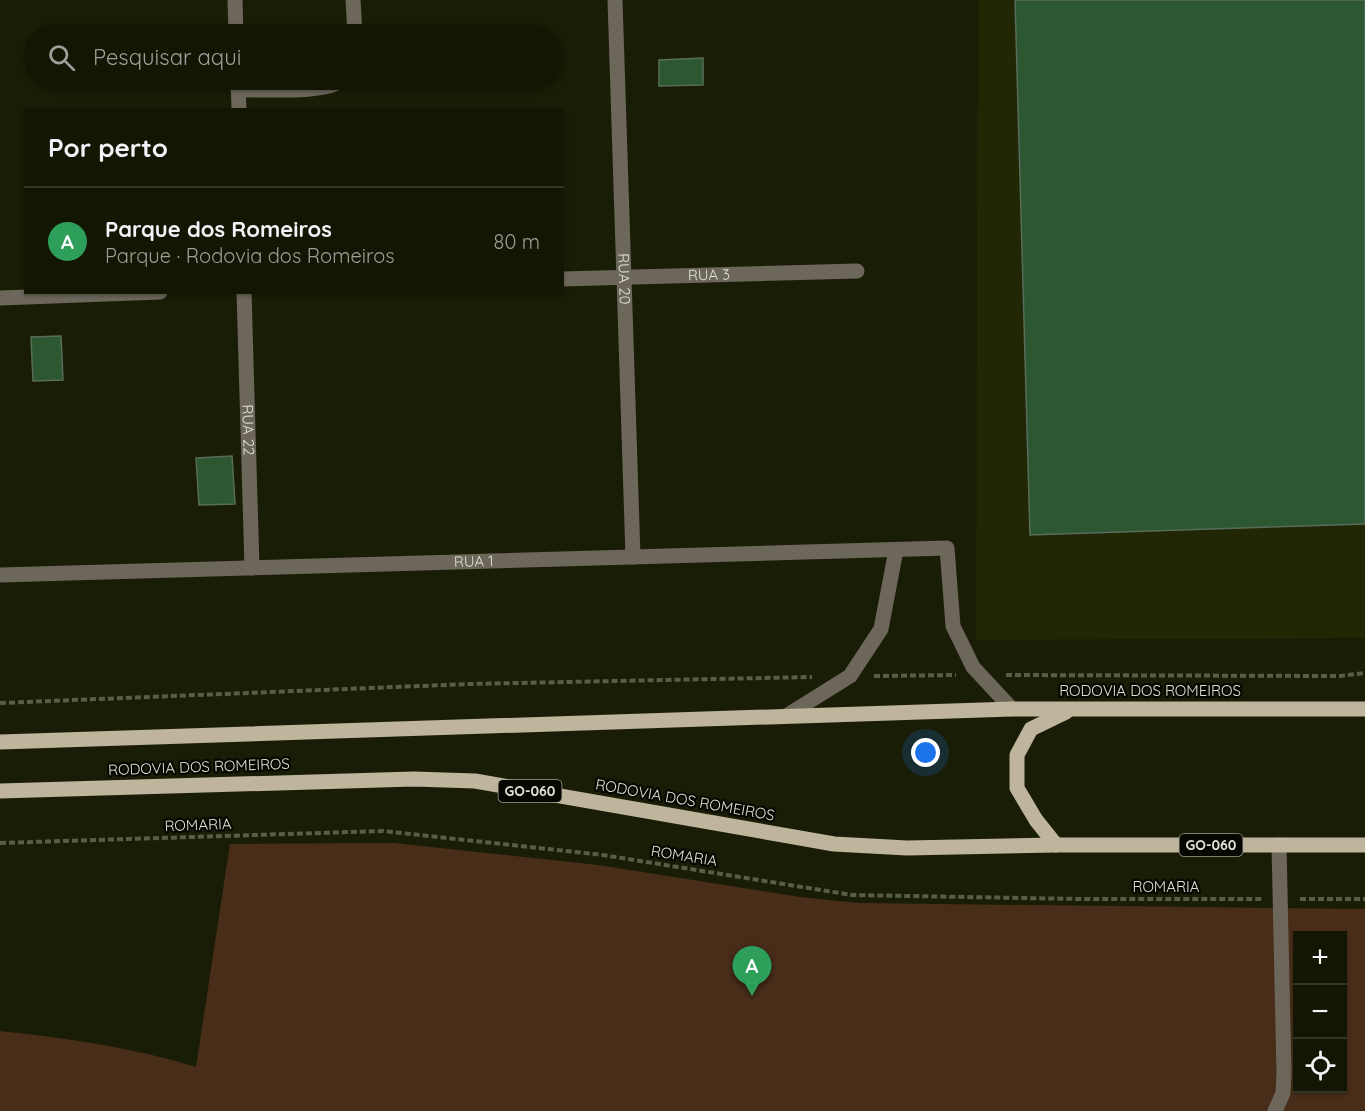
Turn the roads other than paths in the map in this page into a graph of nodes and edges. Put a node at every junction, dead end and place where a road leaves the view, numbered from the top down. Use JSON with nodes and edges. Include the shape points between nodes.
{"nodes":[{"id":1,"x":235,"y":0,"type":"edge"},
{"id":2,"x":353,"y":0,"type":"edge"},
{"id":3,"x":615,"y":0,"type":"edge"},
{"id":4,"x":236,"y":24,"type":"edge"},
{"id":5,"x":354,"y":24,"type":"edge"},
{"id":6,"x":238,"y":90,"type":"edge"},
{"id":7,"x":239,"y":108,"type":"edge"},
{"id":8,"x":857,"y":271,"type":"dead end"},
{"id":9,"x":624,"y":277,"type":"junction"},
{"id":10,"x":564,"y":279,"type":"edge"},
{"id":11,"x":107,"y":294,"type":"edge"},
{"id":12,"x":244,"y":294,"type":"edge"},
{"id":13,"x":0,"y":298,"type":"edge"},
{"id":14,"x":897,"y":550,"type":"junction"},
{"id":15,"x":633,"y":557,"type":"junction"},
{"id":16,"x":252,"y":568,"type":"junction"},
{"id":17,"x":0,"y":575,"type":"edge"},
{"id":18,"x":1012,"y":709,"type":"junction"},
{"id":19,"x":1365,"y":709,"type":"edge"},
{"id":20,"x":1068,"y":710,"type":"junction"},
{"id":21,"x":786,"y":716,"type":"junction"},
{"id":22,"x":0,"y":742,"type":"edge"},
{"id":23,"x":0,"y":791,"type":"edge"},
{"id":24,"x":1056,"y":845,"type":"junction"},
{"id":25,"x":1279,"y":845,"type":"junction"},
{"id":26,"x":1365,"y":845,"type":"edge"},
{"id":27,"x":1275,"y":1111,"type":"edge"}],
"edges":[{"from":1,"to":4,"type":"street"},
{"from":2,"to":5,"type":"street"},
{"from":3,"to":9,"type":"street","name":"RUA 20"},
{"from":6,"to":7,"type":"street"},
{"from":8,"to":9,"type":"street","name":"RUA 3"},
{"from":9,"to":10,"type":"street","name":"RUA 3"},
{"from":9,"to":15,"type":"street","name":"RUA 20"},
{"from":11,"to":13,"type":"street"},
{"from":12,"to":16,"type":"street","name":"RUA 22"},
{"from":14,"to":15,"type":"street","name":"RUA 1"},
{"from":14,"to":18,"type":"street","name":"RUA 1","via":[[946,548],[953,626],[973,667]]},
{"from":14,"to":21,"type":"street","via":[[881,629],[850,676]]},
{"from":15,"to":16,"type":"street","name":"RUA 1"},
{"from":16,"to":17,"type":"street","name":"RUA 1"},
{"from":18,"to":20,"type":"main road","name":"RODOVIA DOS ROMEIROS"},
{"from":18,"to":21,"type":"main road","name":"RODOVIA DOS ROMEIROS"},
{"from":19,"to":20,"type":"main road","name":"RODOVIA DOS ROMEIROS"},
{"from":20,"to":24,"type":"main road","via":[[1031,729],[1017,754],[1017,788]]},
{"from":21,"to":22,"type":"main road","name":"RODOVIA DOS ROMEIROS"},
{"from":23,"to":24,"type":"main road","name":"RODOVIA DOS ROMEIROS","number":"GO-060","via":[[414,778],[475,781],[834,844],[907,848]]},
{"from":24,"to":25,"type":"main road","name":"RODOVIA DOS ROMEIROS","number":"GO-060"},
{"from":25,"to":26,"type":"main road","name":"RODOVIA DOS ROMEIROS","number":"GO-060"},
{"from":25,"to":27,"type":"street","via":[[1284,1074],[1283,1093]]}]}
